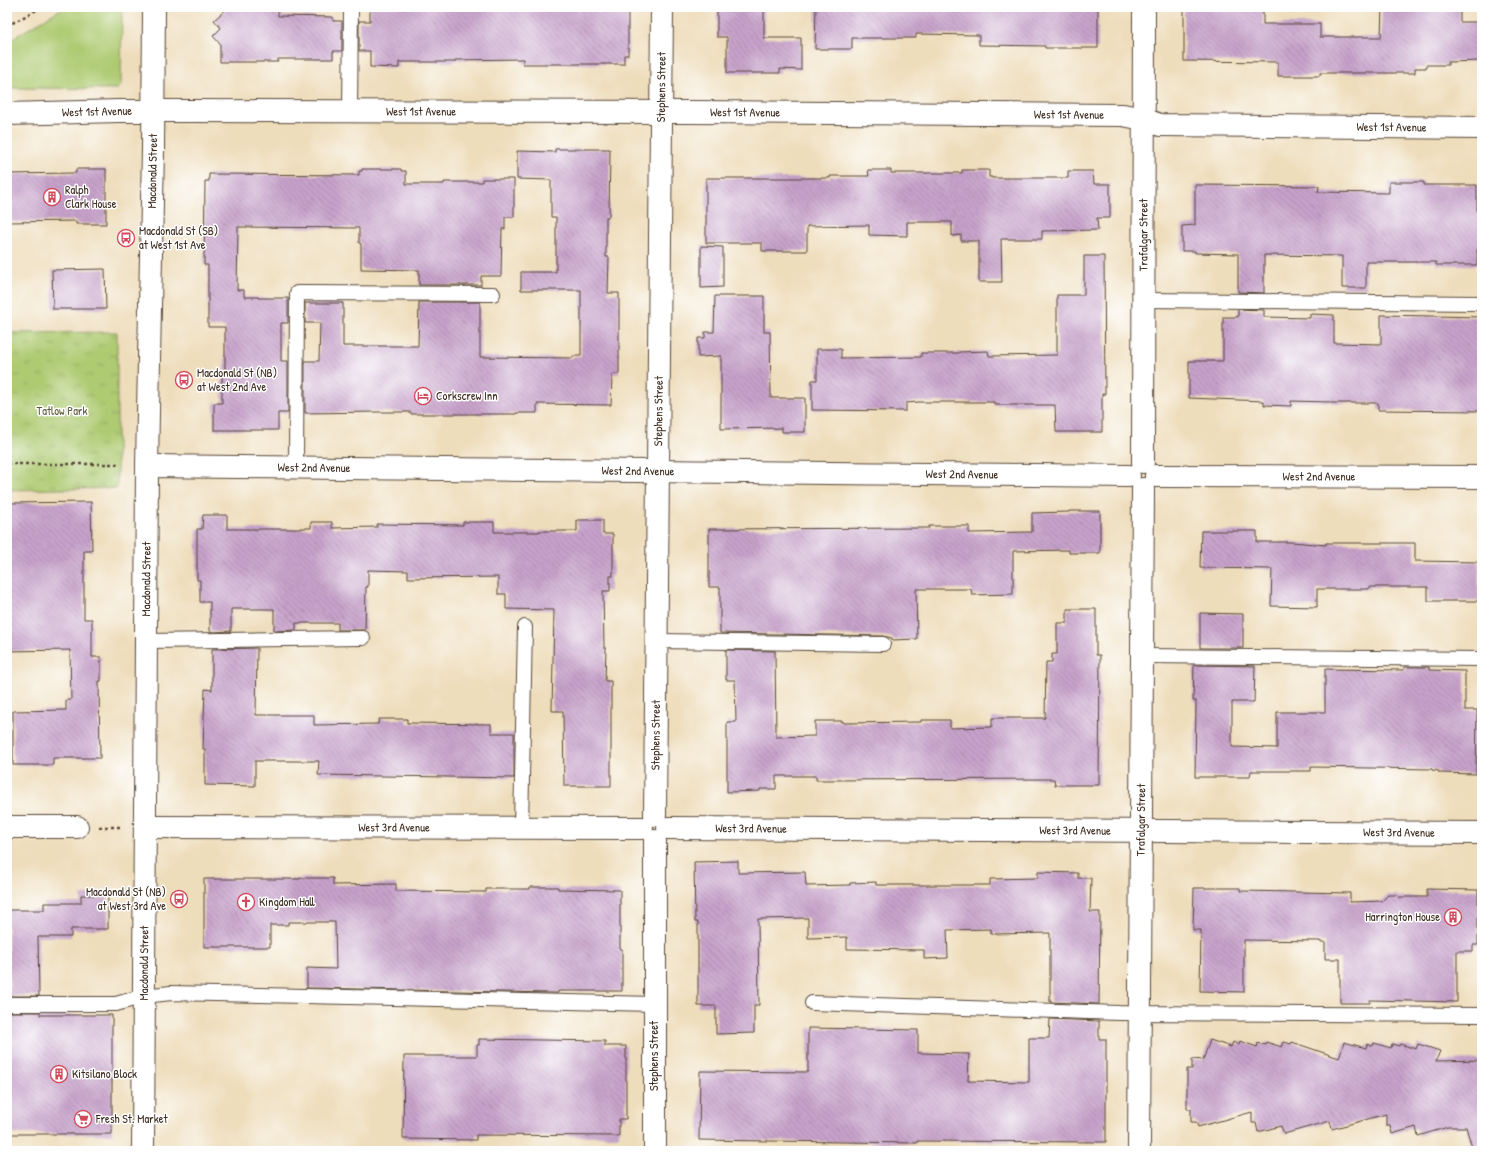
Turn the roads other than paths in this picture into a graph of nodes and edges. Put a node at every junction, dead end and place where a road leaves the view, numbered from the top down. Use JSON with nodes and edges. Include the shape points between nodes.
{"nodes":[{"id":1,"x":154,"y":7,"type":"edge"},
{"id":2,"x":351,"y":7,"type":"edge"},
{"id":3,"x":662,"y":7,"type":"edge"},
{"id":4,"x":1144,"y":7,"type":"edge"},
{"id":5,"x":153,"y":111,"type":"junction"},
{"id":6,"x":350,"y":112,"type":"junction"},
{"id":7,"x":661,"y":112,"type":"junction"},
{"id":8,"x":7,"y":114,"type":"edge"},
{"id":9,"x":1143,"y":119,"type":"junction"},
{"id":10,"x":1482,"y":128,"type":"edge"},
{"id":11,"x":493,"y":294,"type":"dead end"},
{"id":12,"x":1143,"y":300,"type":"junction"},
{"id":13,"x":1482,"y":303,"type":"edge"},
{"id":14,"x":147,"y":466,"type":"junction"},
{"id":15,"x":296,"y":467,"type":"junction"},
{"id":16,"x":658,"y":471,"type":"junction"},
{"id":17,"x":1143,"y":476,"type":"junction"},
{"id":18,"x":1482,"y":477,"type":"edge"},
{"id":19,"x":525,"y":627,"type":"dead end"},
{"id":20,"x":363,"y":638,"type":"dead end"},
{"id":21,"x":657,"y":640,"type":"junction"},
{"id":22,"x":147,"y":641,"type":"junction"},
{"id":23,"x":884,"y":644,"type":"dead end"},
{"id":24,"x":1142,"y":656,"type":"junction"},
{"id":25,"x":1482,"y":659,"type":"edge"},
{"id":26,"x":7,"y":827,"type":"edge"},
{"id":27,"x":77,"y":827,"type":"dead end"},
{"id":28,"x":146,"y":827,"type":"junction"},
{"id":29,"x":521,"y":828,"type":"junction"},
{"id":30,"x":655,"y":828,"type":"junction"},
{"id":31,"x":1141,"y":831,"type":"junction"},
{"id":32,"x":1482,"y":833,"type":"edge"},
{"id":33,"x":144,"y":996,"type":"junction"},
{"id":34,"x":812,"y":1003,"type":"dead end"},
{"id":35,"x":7,"y":1004,"type":"edge"},
{"id":36,"x":654,"y":1004,"type":"junction"},
{"id":37,"x":1140,"y":1014,"type":"junction"},
{"id":38,"x":1482,"y":1015,"type":"edge"},
{"id":39,"x":143,"y":1151,"type":"edge"},
{"id":40,"x":655,"y":1151,"type":"edge"},
{"id":41,"x":1139,"y":1151,"type":"edge"}],
"edges":[{"from":1,"to":5,"type":"street","name":"Macdonald Street"},
{"from":2,"to":6,"type":"lane"},
{"from":3,"to":7,"type":"street","name":"Stephens Street"},
{"from":4,"to":9,"type":"street","name":"Trafalgar Street"},
{"from":5,"to":6,"type":"street","name":"West 1st Avenue"},
{"from":5,"to":8,"type":"street","name":"West 1st Avenue"},
{"from":5,"to":14,"type":"street","name":"Macdonald Street"},
{"from":6,"to":7,"type":"street","name":"West 1st Avenue"},
{"from":7,"to":9,"type":"street","name":"West 1st Avenue","via":[[1123,115]]},
{"from":7,"to":16,"type":"street","name":"Stephens Street"},
{"from":9,"to":10,"type":"street","name":"West 1st Avenue","via":[[1165,125]]},
{"from":9,"to":12,"type":"street","name":"Trafalgar Street"},
{"from":11,"to":15,"type":"lane","via":[[297,293]]},
{"from":12,"to":13,"type":"lane"},
{"from":12,"to":17,"type":"street","name":"Trafalgar Street"},
{"from":14,"to":15,"type":"street","name":"West 2nd Avenue"},
{"from":14,"to":22,"type":"street","name":"Macdonald Street"},
{"from":15,"to":16,"type":"street","name":"West 2nd Avenue"},
{"from":16,"to":17,"type":"street","name":"West 2nd Avenue"},
{"from":16,"to":21,"type":"street","name":"Stephens Street"},
{"from":17,"to":18,"type":"street","name":"West 2nd Avenue"},
{"from":17,"to":24,"type":"street","name":"Trafalgar Street"},
{"from":19,"to":29,"type":"lane"},
{"from":20,"to":22,"type":"lane"},
{"from":21,"to":23,"type":"lane"},
{"from":21,"to":30,"type":"street","name":"Stephens Street"},
{"from":22,"to":28,"type":"street","name":"Macdonald Street"},
{"from":24,"to":25,"type":"lane"},
{"from":24,"to":31,"type":"street","name":"Trafalgar Street"},
{"from":26,"to":27,"type":"street"},
{"from":28,"to":29,"type":"street","name":"West 3rd Avenue"},
{"from":28,"to":33,"type":"street","name":"Macdonald Street"},
{"from":29,"to":30,"type":"street","name":"West 3rd Avenue"},
{"from":30,"to":31,"type":"street","name":"West 3rd Avenue"},
{"from":30,"to":36,"type":"street","name":"Stephens Street"},
{"from":31,"to":32,"type":"street","name":"West 3rd Avenue"},
{"from":31,"to":37,"type":"street","name":"Trafalgar Street"},
{"from":33,"to":35,"type":"lane","via":[[116,1004]]},
{"from":33,"to":36,"type":"lane","via":[[171,993]]},
{"from":33,"to":39,"type":"street","name":"Macdonald Street"},
{"from":34,"to":37,"type":"lane"},
{"from":36,"to":40,"type":"street","name":"Stephens Street"},
{"from":37,"to":38,"type":"lane"},
{"from":37,"to":41,"type":"street","name":"Trafalgar Street"}]}
